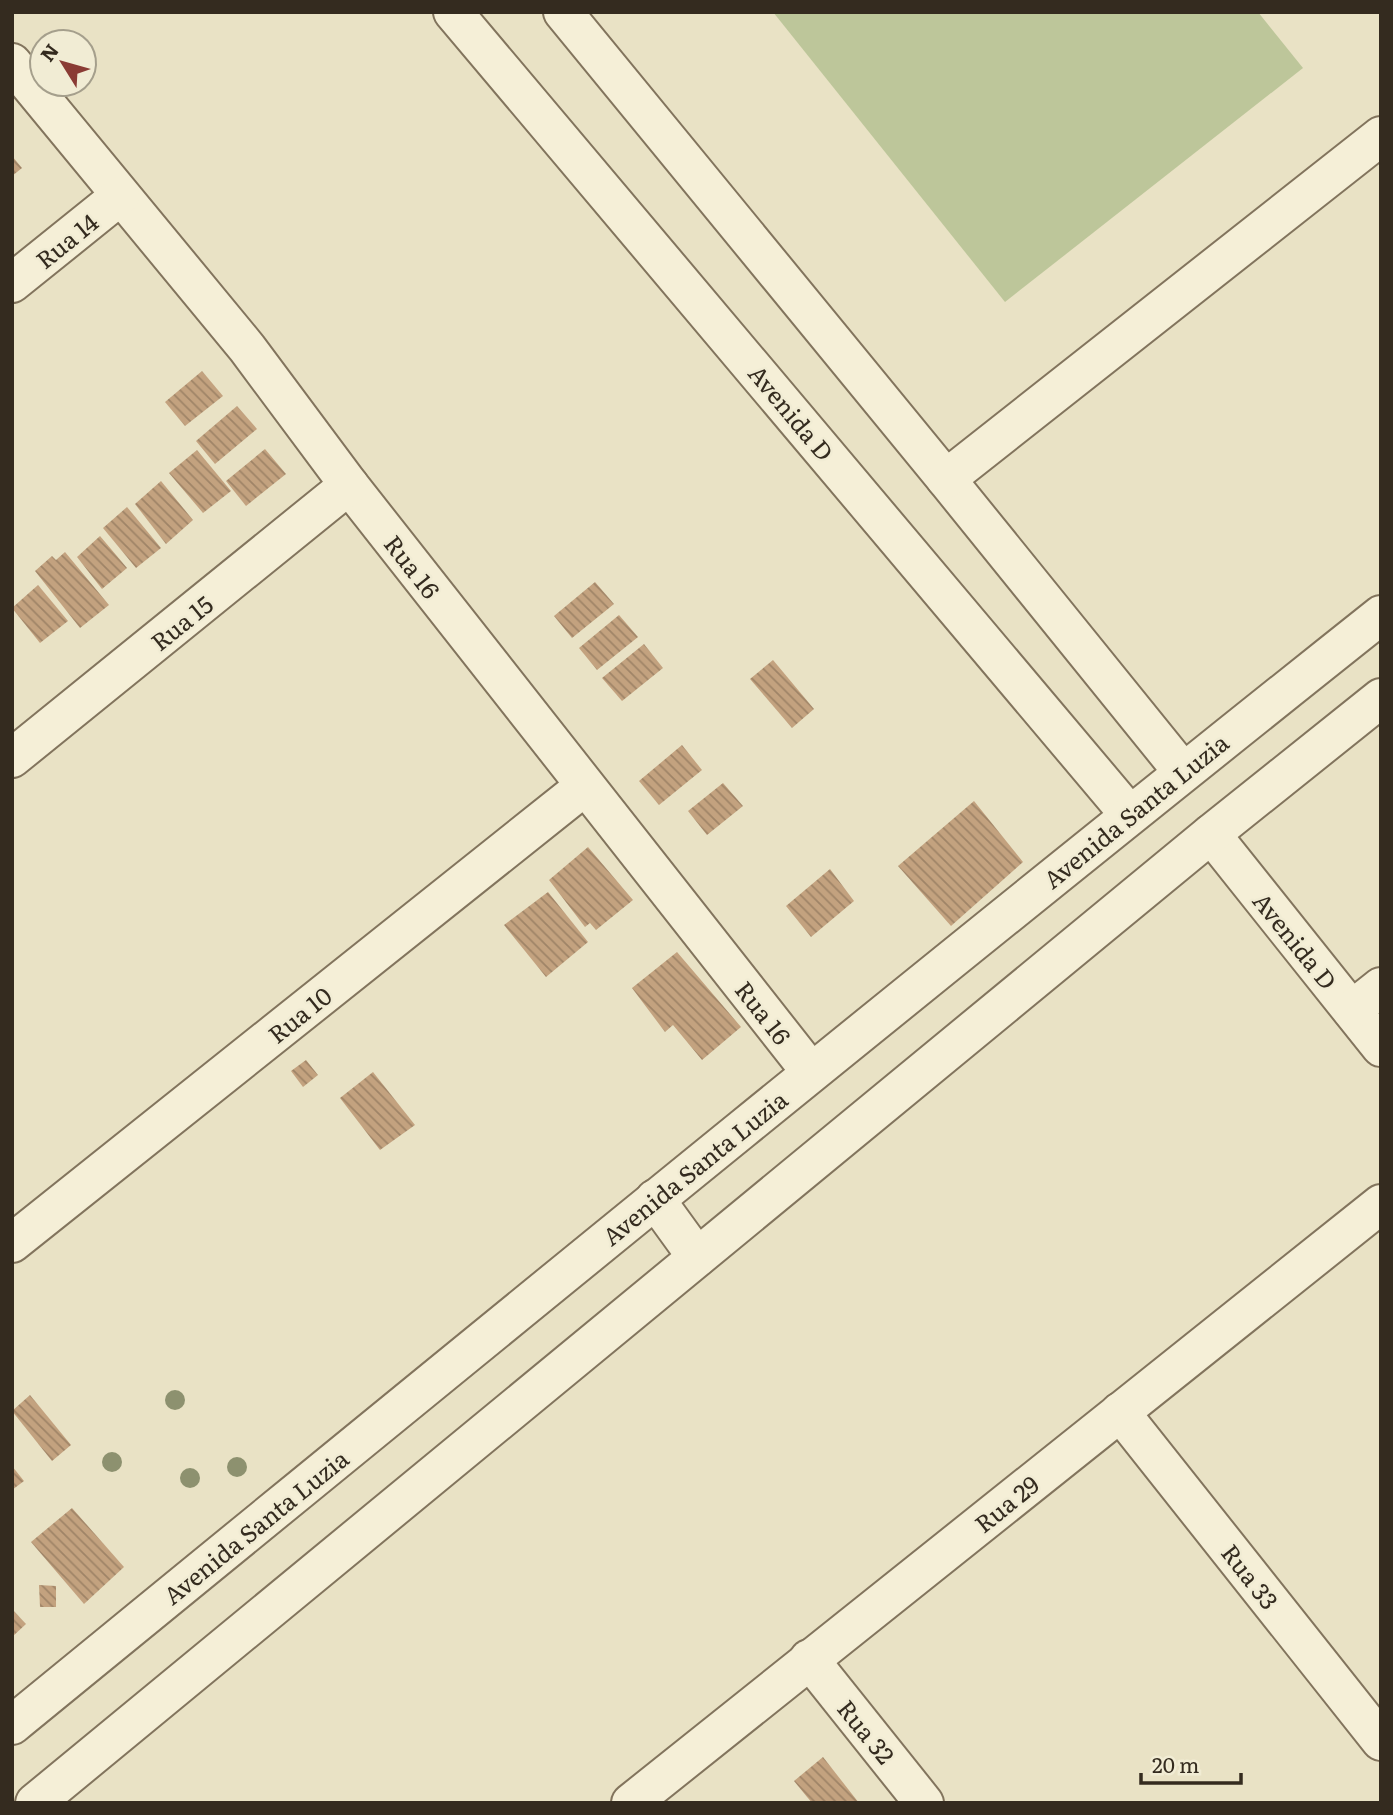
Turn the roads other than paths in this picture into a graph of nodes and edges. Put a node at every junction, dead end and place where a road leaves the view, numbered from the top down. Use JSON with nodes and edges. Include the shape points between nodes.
{"nodes":[{"id":1,"x":453,"y":12,"type":"edge"},
{"id":2,"x":563,"y":12,"type":"edge"},
{"id":3,"x":12,"y":63,"type":"edge"},
{"id":4,"x":1381,"y":136,"type":"edge"},
{"id":5,"x":120,"y":196,"type":"junction"},
{"id":6,"x":12,"y":284,"type":"edge"},
{"id":7,"x":946,"y":479,"type":"junction"},
{"id":8,"x":349,"y":485,"type":"junction"},
{"id":9,"x":1381,"y":615,"type":"edge"},
{"id":10,"x":1381,"y":698,"type":"edge"},
{"id":11,"x":12,"y":758,"type":"edge"},
{"id":12,"x":1183,"y":772,"type":"junction"},
{"id":13,"x":586,"y":786,"type":"junction"},
{"id":14,"x":1129,"y":814,"type":"junction"},
{"id":15,"x":1211,"y":834,"type":"junction"},
{"id":16,"x":1366,"y":999,"type":"edge"},
{"id":17,"x":1381,"y":1047,"type":"edge"},
{"id":18,"x":811,"y":1072,"type":"junction"},
{"id":19,"x":655,"y":1199,"type":"junction"},
{"id":20,"x":1381,"y":1204,"type":"edge"},
{"id":21,"x":12,"y":1243,"type":"edge"},
{"id":22,"x":697,"y":1257,"type":"junction"},
{"id":23,"x":1120,"y":1412,"type":"junction"},
{"id":24,"x":809,"y":1659,"type":"junction"},
{"id":25,"x":12,"y":1725,"type":"edge"},
{"id":26,"x":1381,"y":1741,"type":"edge"},
{"id":27,"x":36,"y":1803,"type":"edge"},
{"id":28,"x":631,"y":1803,"type":"edge"},
{"id":29,"x":924,"y":1803,"type":"edge"}],
"edges":[{"from":1,"to":14,"type":"street","name":"Avenida D"},
{"from":2,"to":7,"type":"street"},
{"from":3,"to":5,"type":"street","name":"Rua 16"},
{"from":4,"to":7,"type":"street"},
{"from":5,"to":6,"type":"street","name":"Rua 14"},
{"from":5,"to":8,"type":"street","name":"Rua 16","via":[[247,348]]},
{"from":7,"to":12,"type":"street"},
{"from":8,"to":11,"type":"street","name":"Rua 15"},
{"from":8,"to":13,"type":"street","name":"Rua 16"},
{"from":9,"to":12,"type":"street","name":"Avenida Santa Luzia"},
{"from":10,"to":15,"type":"street"},
{"from":12,"to":14,"type":"street","name":"Avenida Santa Luzia"},
{"from":13,"to":18,"type":"street","name":"Rua 16"},
{"from":13,"to":21,"type":"street","name":"Rua 10"},
{"from":14,"to":18,"type":"street","name":"Avenida Santa Luzia"},
{"from":15,"to":16,"type":"street","name":"Avenida D"},
{"from":15,"to":22,"type":"street"},
{"from":16,"to":17,"type":"street","name":"Avenida D"},
{"from":18,"to":19,"type":"street","name":"Avenida Santa Luzia"},
{"from":19,"to":22,"type":"street"},
{"from":19,"to":25,"type":"street","name":"Avenida Santa Luzia"},
{"from":20,"to":23,"type":"street","name":"Rua 29"},
{"from":22,"to":27,"type":"street"},
{"from":23,"to":24,"type":"street","name":"Rua 29"},
{"from":23,"to":26,"type":"street","name":"Rua 33"},
{"from":24,"to":28,"type":"street","name":"Rua 29"},
{"from":24,"to":29,"type":"street","name":"Rua 32"}]}
